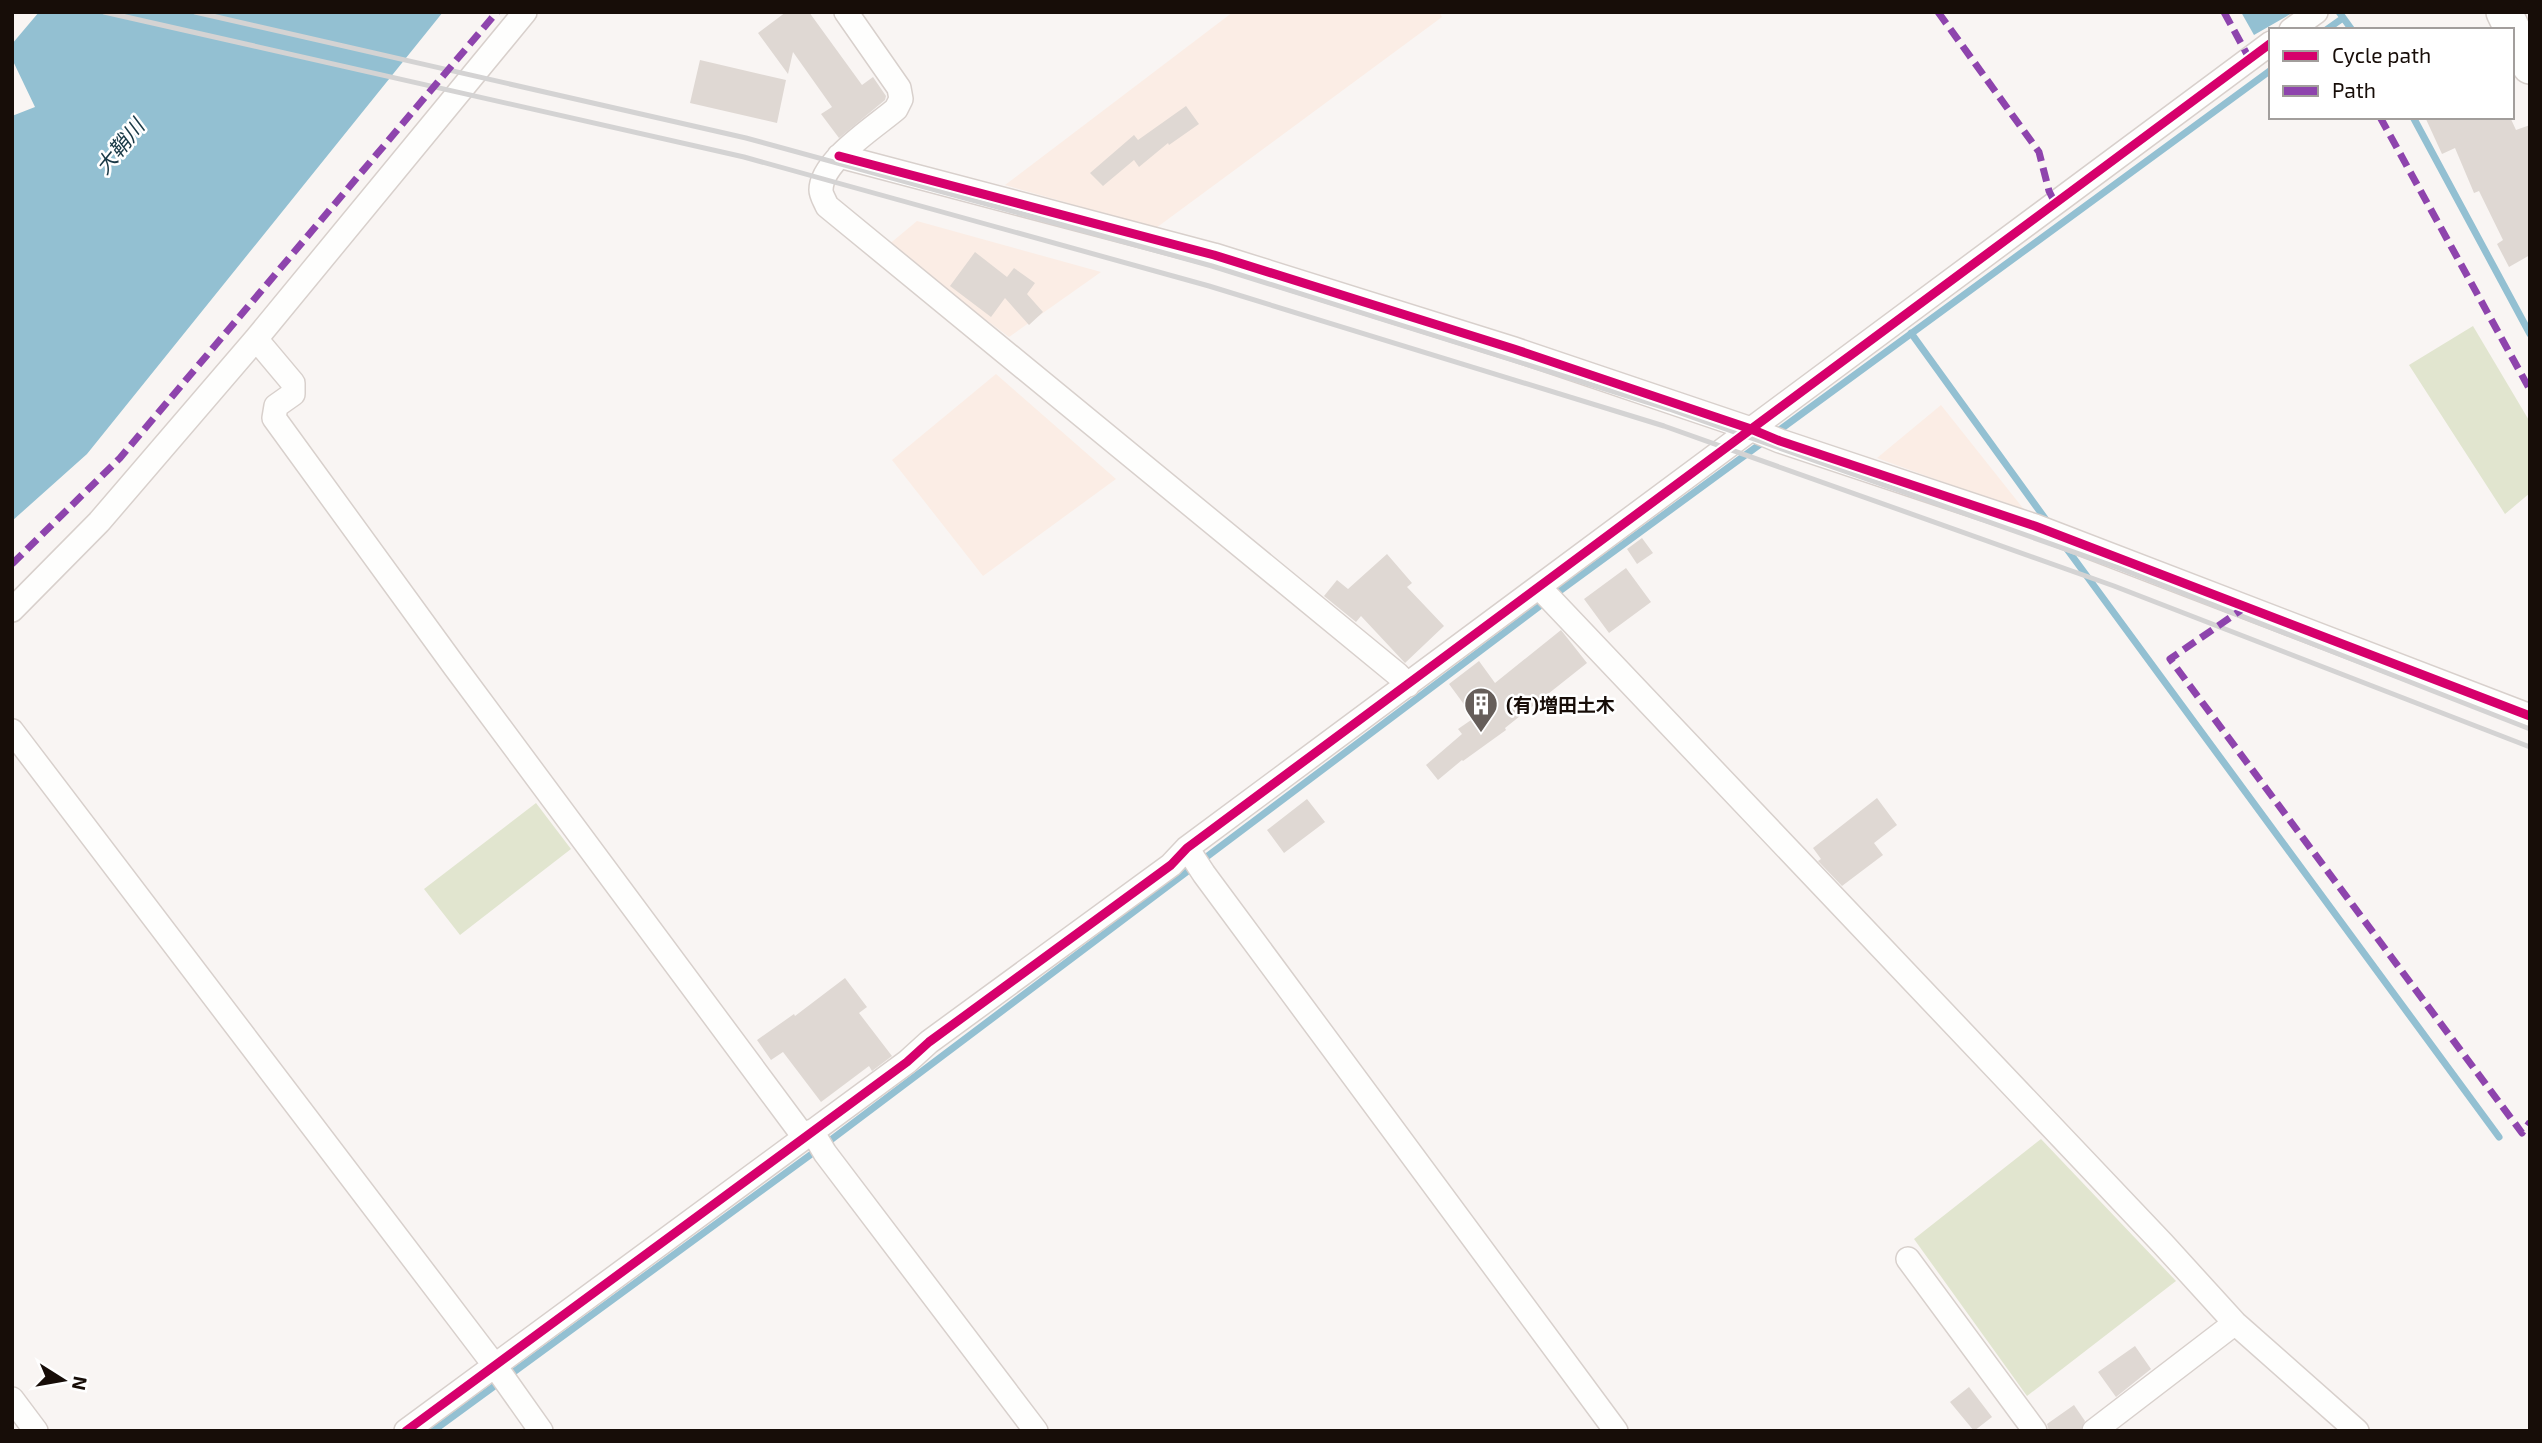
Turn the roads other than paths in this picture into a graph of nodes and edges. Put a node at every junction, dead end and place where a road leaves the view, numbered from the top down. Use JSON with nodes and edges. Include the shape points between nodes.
{"nodes":[{"id":1,"x":526,"y":12,"type":"edge"},
{"id":2,"x":846,"y":12,"type":"edge"},
{"id":3,"x":2504,"y":12,"type":"edge"},
{"id":4,"x":2512,"y":28,"type":"edge"},
{"id":5,"x":2514,"y":33,"type":"edge"},
{"id":6,"x":2269,"y":45,"type":"edge"},
{"id":7,"x":2530,"y":66,"type":"edge"},
{"id":8,"x":839,"y":156,"type":"junction"},
{"id":9,"x":256,"y":339,"type":"junction"},
{"id":10,"x":1755,"y":431,"type":"junction"},
{"id":11,"x":1546,"y":595,"type":"junction"},
{"id":12,"x":12,"y":610,"type":"edge"},
{"id":13,"x":1408,"y":685,"type":"junction"},
{"id":14,"x":2530,"y":716,"type":"edge"},
{"id":15,"x":12,"y":731,"type":"edge"},
{"id":16,"x":1189,"y":851,"type":"junction"},
{"id":17,"x":814,"y":1139,"type":"junction"},
{"id":18,"x":1909,"y":1259,"type":"dead end"},
{"id":19,"x":2235,"y":1323,"type":"junction"},
{"id":20,"x":500,"y":1374,"type":"junction"},
{"id":21,"x":12,"y":1399,"type":"edge"},
{"id":22,"x":36,"y":1431,"type":"edge"},
{"id":23,"x":406,"y":1431,"type":"edge"},
{"id":24,"x":541,"y":1431,"type":"edge"},
{"id":25,"x":1036,"y":1431,"type":"edge"},
{"id":26,"x":1616,"y":1431,"type":"edge"},
{"id":27,"x":2035,"y":1431,"type":"edge"},
{"id":28,"x":2094,"y":1431,"type":"edge"},
{"id":29,"x":2357,"y":1431,"type":"edge"}],
"edges":[{"from":1,"to":9,"type":"street"},
{"from":2,"to":8,"type":"street","via":[[899,88],[901,99],[896,109]]},
{"from":3,"to":4,"type":"main road"},
{"from":5,"to":7,"type":"main road"},
{"from":6,"to":10,"type":"street"},
{"from":8,"to":10,"type":"street","via":[[1214,255],[1514,348]]},
{"from":8,"to":13,"type":"street","via":[[825,172],[820,191],[827,206]]},
{"from":9,"to":12,"type":"street","via":[[99,522]]},
{"from":9,"to":17,"type":"street","via":[[293,383],[293,394],[276,406],[274,418],[463,678]]},
{"from":10,"to":11,"type":"street"},
{"from":10,"to":14,"type":"street","via":[[2077,541]]},
{"from":11,"to":13,"type":"street"},
{"from":11,"to":19,"type":"street"},
{"from":13,"to":16,"type":"street"},
{"from":15,"to":20,"type":"street"},
{"from":16,"to":17,"type":"street","via":[[929,1042]]},
{"from":16,"to":26,"type":"street"},
{"from":17,"to":20,"type":"street"},
{"from":17,"to":25,"type":"street"},
{"from":18,"to":27,"type":"street"},
{"from":19,"to":28,"type":"street"},
{"from":19,"to":29,"type":"street"},
{"from":20,"to":23,"type":"street"},
{"from":20,"to":24,"type":"street"},
{"from":21,"to":22,"type":"street"}]}
